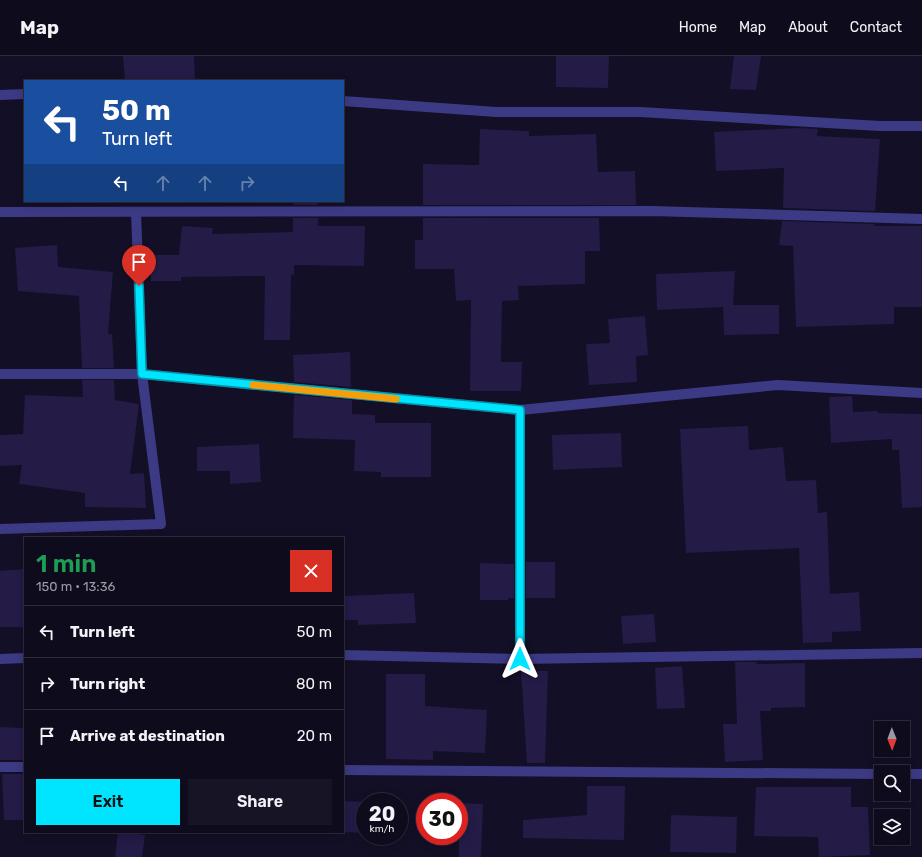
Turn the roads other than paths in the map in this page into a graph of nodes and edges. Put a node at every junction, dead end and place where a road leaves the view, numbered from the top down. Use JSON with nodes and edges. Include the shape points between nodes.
{"nodes":[{"id":1,"x":0,"y":94,"type":"edge"},
{"id":2,"x":24,"y":94,"type":"edge"},
{"id":3,"x":344,"y":101,"type":"edge"},
{"id":4,"x":922,"y":126,"type":"edge"},
{"id":5,"x":0,"y":212,"type":"edge"},
{"id":6,"x":136,"y":212,"type":"junction"},
{"id":7,"x":922,"y":219,"type":"edge"},
{"id":8,"x":0,"y":374,"type":"edge"},
{"id":9,"x":142,"y":374,"type":"junction"},
{"id":10,"x":922,"y":393,"type":"edge"},
{"id":11,"x":520,"y":410,"type":"junction"},
{"id":12,"x":0,"y":529,"type":"edge"},
{"id":13,"x":922,"y":653,"type":"edge"},
{"id":14,"x":344,"y":655,"type":"edge"},
{"id":15,"x":24,"y":658,"type":"edge"},
{"id":16,"x":0,"y":659,"type":"edge"},
{"id":17,"x":520,"y":659,"type":"junction"},
{"id":18,"x":0,"y":767,"type":"edge"},
{"id":19,"x":24,"y":767,"type":"edge"},
{"id":20,"x":344,"y":770,"type":"edge"},
{"id":21,"x":874,"y":774,"type":"edge"},
{"id":22,"x":910,"y":774,"type":"edge"},
{"id":23,"x":922,"y":774,"type":"edge"}],
"edges":[{"from":1,"to":2,"type":"street"},
{"from":3,"to":4,"type":"street","via":[[496,112],[640,112],[880,126]]},
{"from":5,"to":6,"type":"street"},
{"from":6,"to":7,"type":"street","via":[[652,211]]},
{"from":6,"to":9,"type":"street"},
{"from":8,"to":9,"type":"street"},
{"from":9,"to":11,"type":"street"},
{"from":9,"to":12,"type":"street","via":[[162,524]]},
{"from":10,"to":11,"type":"street","via":[[778,385]]},
{"from":11,"to":17,"type":"street"},
{"from":13,"to":17,"type":"street"},
{"from":14,"to":17,"type":"street"},
{"from":15,"to":16,"type":"street"},
{"from":18,"to":19,"type":"street"},
{"from":20,"to":21,"type":"street"},
{"from":22,"to":23,"type":"street"}]}
